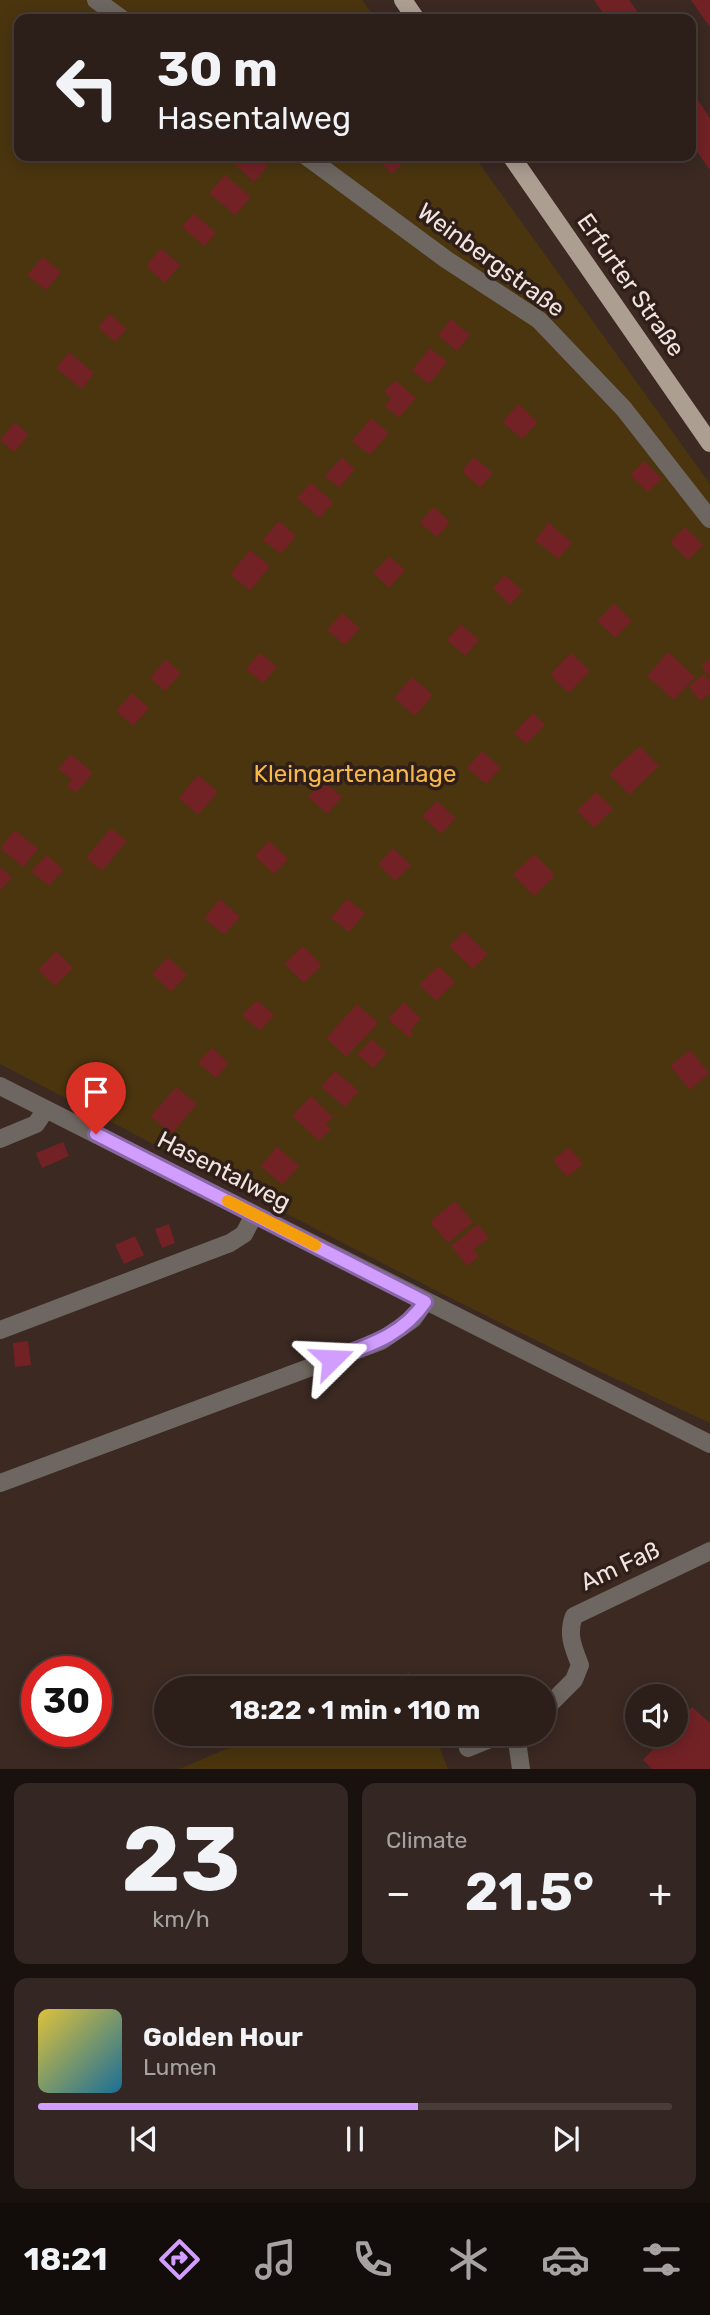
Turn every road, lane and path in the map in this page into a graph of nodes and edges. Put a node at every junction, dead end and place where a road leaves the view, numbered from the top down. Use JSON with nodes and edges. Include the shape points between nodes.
{"nodes":[{"id":1,"x":96,"y":0,"type":"edge"},
{"id":2,"x":115,"y":14,"type":"edge"},
{"id":3,"x":313,"y":161,"type":"edge"},
{"id":4,"x":514,"y":161,"type":"edge"},
{"id":5,"x":710,"y":443,"type":"edge"},
{"id":6,"x":710,"y":519,"type":"edge"},
{"id":7,"x":0,"y":1086,"type":"edge"},
{"id":8,"x":46,"y":1109,"type":"junction"},
{"id":9,"x":0,"y":1139,"type":"edge"},
{"id":10,"x":254,"y":1215,"type":"junction"},
{"id":11,"x":425,"y":1302,"type":"junction"},
{"id":12,"x":0,"y":1331,"type":"edge"},
{"id":13,"x":710,"y":1444,"type":"edge"},
{"id":14,"x":0,"y":1483,"type":"edge"},
{"id":15,"x":710,"y":1551,"type":"edge"},
{"id":16,"x":556,"y":1698,"type":"edge"},
{"id":17,"x":473,"y":1746,"type":"edge"},
{"id":18,"x":518,"y":1746,"type":"edge"},
{"id":19,"x":468,"y":1748,"type":"dead end"},
{"id":20,"x":521,"y":1769,"type":"edge"}],
"edges":[{"from":1,"to":2,"type":"street"},
{"from":3,"to":6,"type":"street","name":"Weinbergstraße","via":[[447,260],[539,320],[624,410]]},
{"from":4,"to":5,"type":"main road","name":"Erfurter Straße"},
{"from":7,"to":8,"type":"street","name":"Hasentalweg"},
{"from":8,"to":9,"type":"street","via":[[36,1124]]},
{"from":8,"to":10,"type":"street","name":"Hasentalweg"},
{"from":10,"to":11,"type":"street","name":"Hasentalweg"},
{"from":10,"to":12,"type":"street","via":[[244,1234],[230,1243]]},
{"from":11,"to":13,"type":"street","name":"Hasentalweg"},
{"from":11,"to":14,"type":"street","via":[[413,1319],[382,1340]]},
{"from":15,"to":16,"type":"street","name":"Am Faß","via":[[574,1616],[570,1639],[580,1665],[574,1680]]},
{"from":17,"to":19,"type":"street"},
{"from":18,"to":20,"type":"street"}]}
